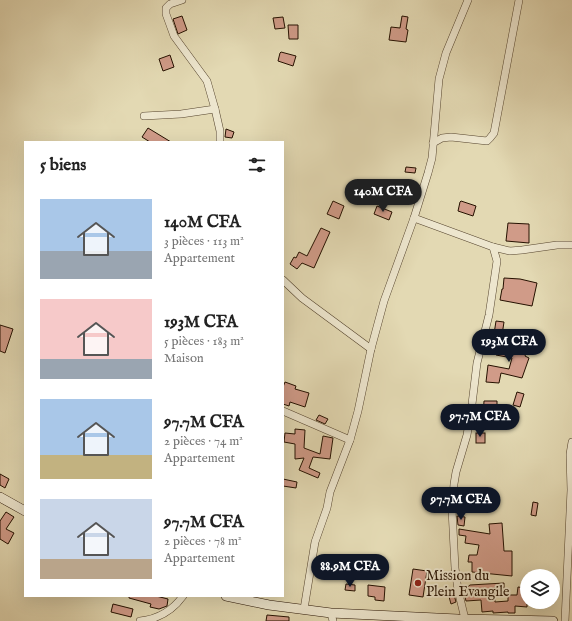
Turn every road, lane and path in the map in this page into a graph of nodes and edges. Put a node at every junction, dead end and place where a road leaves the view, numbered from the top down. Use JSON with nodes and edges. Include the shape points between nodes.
{"nodes":[{"id":1,"x":182,"y":0,"type":"edge"},
{"id":2,"x":468,"y":0,"type":"edge"},
{"id":3,"x":519,"y":0,"type":"edge"},
{"id":4,"x":215,"y":108,"type":"junction"},
{"id":5,"x":144,"y":116,"type":"dead end"},
{"id":6,"x":220,"y":141,"type":"edge"},
{"id":7,"x":433,"y":143,"type":"junction"},
{"id":8,"x":414,"y":218,"type":"junction"},
{"id":9,"x":572,"y":245,"type":"edge"},
{"id":10,"x":493,"y":247,"type":"junction"},
{"id":11,"x":284,"y":281,"type":"edge"},
{"id":12,"x":371,"y":349,"type":"junction"},
{"id":13,"x":284,"y":411,"type":"edge"},
{"id":14,"x":350,"y":440,"type":"junction"},
{"id":15,"x":572,"y":442,"type":"edge"},
{"id":16,"x":0,"y":497,"type":"edge"},
{"id":17,"x":24,"y":510,"type":"edge"},
{"id":18,"x":183,"y":597,"type":"edge"},
{"id":19,"x":231,"y":597,"type":"edge"},
{"id":20,"x":304,"y":609,"type":"junction"},
{"id":21,"x":332,"y":617,"type":"edge"},
{"id":22,"x":154,"y":619,"type":"edge"},
{"id":23,"x":423,"y":619,"type":"edge"},
{"id":24,"x":466,"y":619,"type":"junction"},
{"id":25,"x":140,"y":621,"type":"edge"},
{"id":26,"x":548,"y":621,"type":"edge"},
{"id":27,"x":553,"y":621,"type":"edge"},
{"id":28,"x":566,"y":621,"type":"edge"}],
"edges":[{"from":1,"to":4,"type":"street","via":[[170,4],[166,8],[166,14],[174,36],[207,81]]},
{"from":2,"to":7,"type":"street","via":[[446,53],[439,79]]},
{"from":3,"to":7,"type":"street","via":[[494,133],[487,141],[451,137]]},
{"from":4,"to":5,"type":"street","via":[[180,114]]},
{"from":4,"to":6,"type":"street"},
{"from":7,"to":8,"type":"street","via":[[432,158]]},
{"from":8,"to":10,"type":"street"},
{"from":8,"to":12,"type":"street","via":[[384,301]]},
{"from":9,"to":10,"type":"street","via":[[522,250]]},
{"from":10,"to":24,"type":"street","via":[[498,261],[477,363],[467,435],[456,472],[454,490],[452,524],[455,568]]},
{"from":11,"to":12,"type":"street","via":[[302,298]]},
{"from":12,"to":14,"type":"street"},
{"from":13,"to":14,"type":"street"},
{"from":14,"to":20,"type":"street","via":[[316,537]]},
{"from":15,"to":28,"type":"street"},
{"from":16,"to":17,"type":"main road"},
{"from":18,"to":22,"type":"street","via":[[170,611]]},
{"from":19,"to":20,"type":"main road"},
{"from":20,"to":21,"type":"main road"},
{"from":21,"to":23,"type":"main road"},
{"from":22,"to":25,"type":"street"},
{"from":23,"to":24,"type":"main road"},
{"from":24,"to":26,"type":"main road"},
{"from":26,"to":27,"type":"main road"}]}
